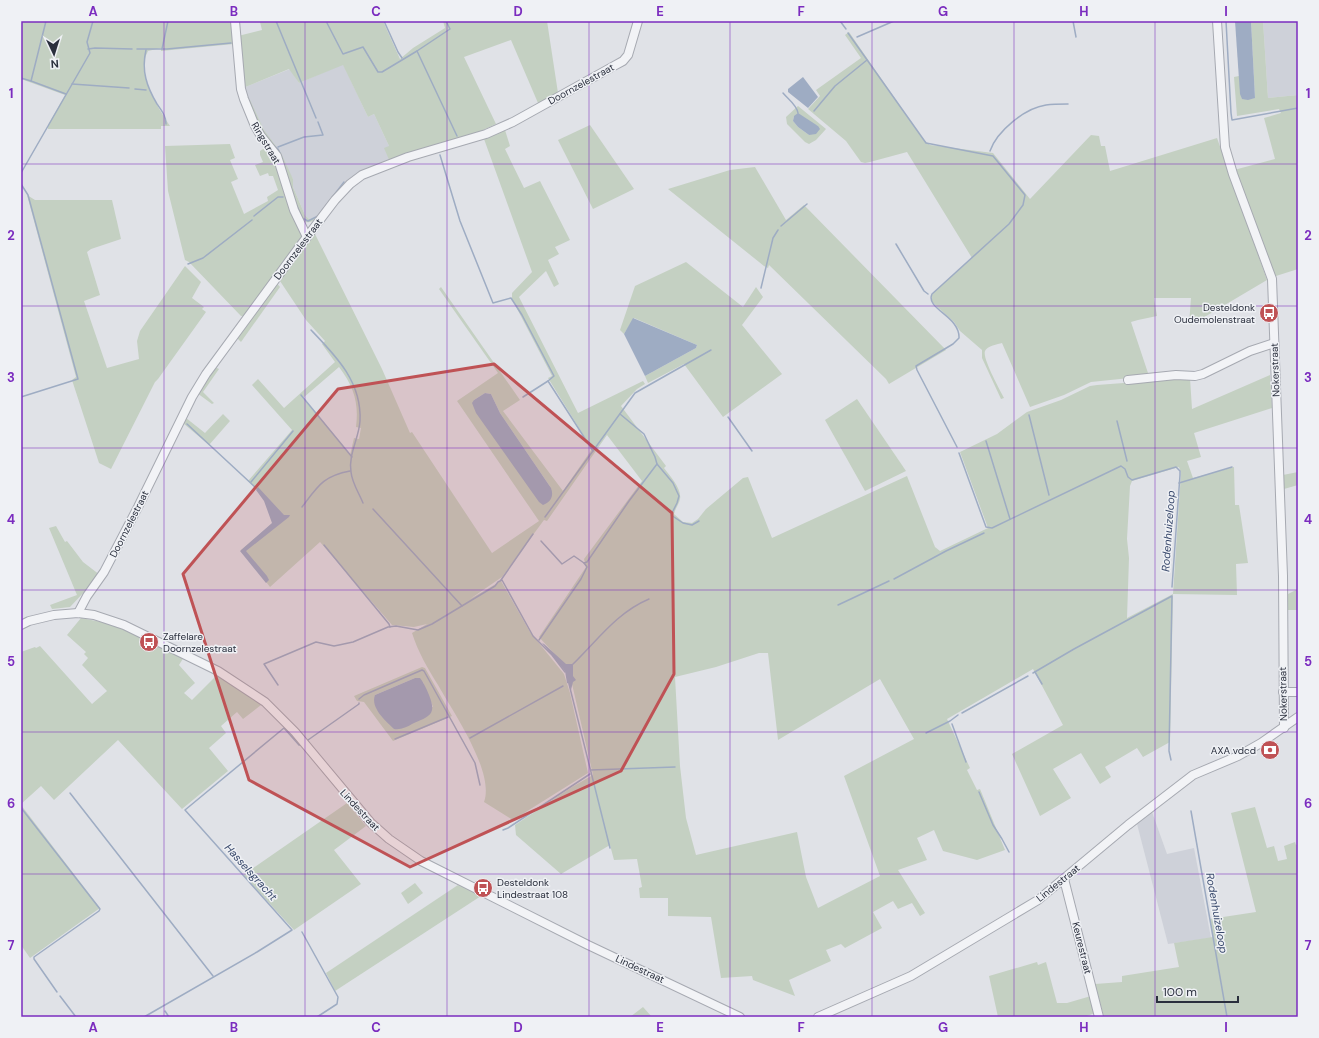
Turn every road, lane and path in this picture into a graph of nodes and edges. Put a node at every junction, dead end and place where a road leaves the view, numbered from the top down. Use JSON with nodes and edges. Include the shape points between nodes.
{"nodes":[{"id":1,"x":234,"y":21,"type":"edge"},
{"id":2,"x":638,"y":21,"type":"edge"},
{"id":3,"x":1217,"y":21,"type":"edge"},
{"id":4,"x":301,"y":224,"type":"junction"},
{"id":5,"x":316,"y":224,"type":"junction"},
{"id":6,"x":307,"y":237,"type":"junction"},
{"id":7,"x":1274,"y":343,"type":"junction"},
{"id":8,"x":1128,"y":380,"type":"dead end"},
{"id":9,"x":78,"y":613,"type":"junction"},
{"id":10,"x":21,"y":625,"type":"edge"},
{"id":11,"x":1283,"y":692,"type":"junction"},
{"id":12,"x":1298,"y":692,"type":"edge"},
{"id":13,"x":1298,"y":717,"type":"edge"},
{"id":14,"x":1284,"y":728,"type":"junction"},
{"id":15,"x":1064,"y":879,"type":"junction"},
{"id":16,"x":740,"y":1017,"type":"edge"},
{"id":17,"x":818,"y":1017,"type":"edge"},
{"id":18,"x":1099,"y":1017,"type":"edge"}],
"edges":[{"from":1,"to":4,"type":"street","name":"Ringstraat","via":[[244,99],[258,131],[276,156]]},
{"from":2,"to":5,"type":"street","name":"Doornzelestraat","via":[[628,55],[623,61],[486,134],[408,157],[362,175],[350,184]]},
{"from":3,"to":7,"type":"street","name":"Nokerstraat","via":[[1225,147],[1272,279]]},
{"from":4,"to":5,"type":"street"},
{"from":4,"to":6,"type":"street","name":"Ringstraat"},
{"from":5,"to":6,"type":"street","name":"Doornzelestraat"},
{"from":6,"to":9,"type":"street","name":"Doornzelestraat","via":[[230,340],[192,397],[107,566]]},
{"from":7,"to":8,"type":"street","via":[[1250,351],[1203,374]]},
{"from":7,"to":11,"type":"street","name":"Nokerstraat","via":[[1283,577]]},
{"from":9,"to":10,"type":"street","name":"Lindestraat","via":[[54,615]]},
{"from":9,"to":16,"type":"street","name":"Lindestraat","via":[[100,616],[124,625],[218,671],[265,702],[295,732],[371,823],[421,861],[588,945]]},
{"from":11,"to":12,"type":"street"},
{"from":11,"to":14,"type":"street","name":"Nokerstraat"},
{"from":13,"to":14,"type":"street","name":"Lindestraat"},
{"from":14,"to":15,"type":"street","name":"Lindestraat","via":[[1238,756],[1194,775]]},
{"from":15,"to":17,"type":"street","name":"Lindestraat","via":[[1038,900],[911,976]]},
{"from":15,"to":18,"type":"street","name":"Keurestraat"}]}
